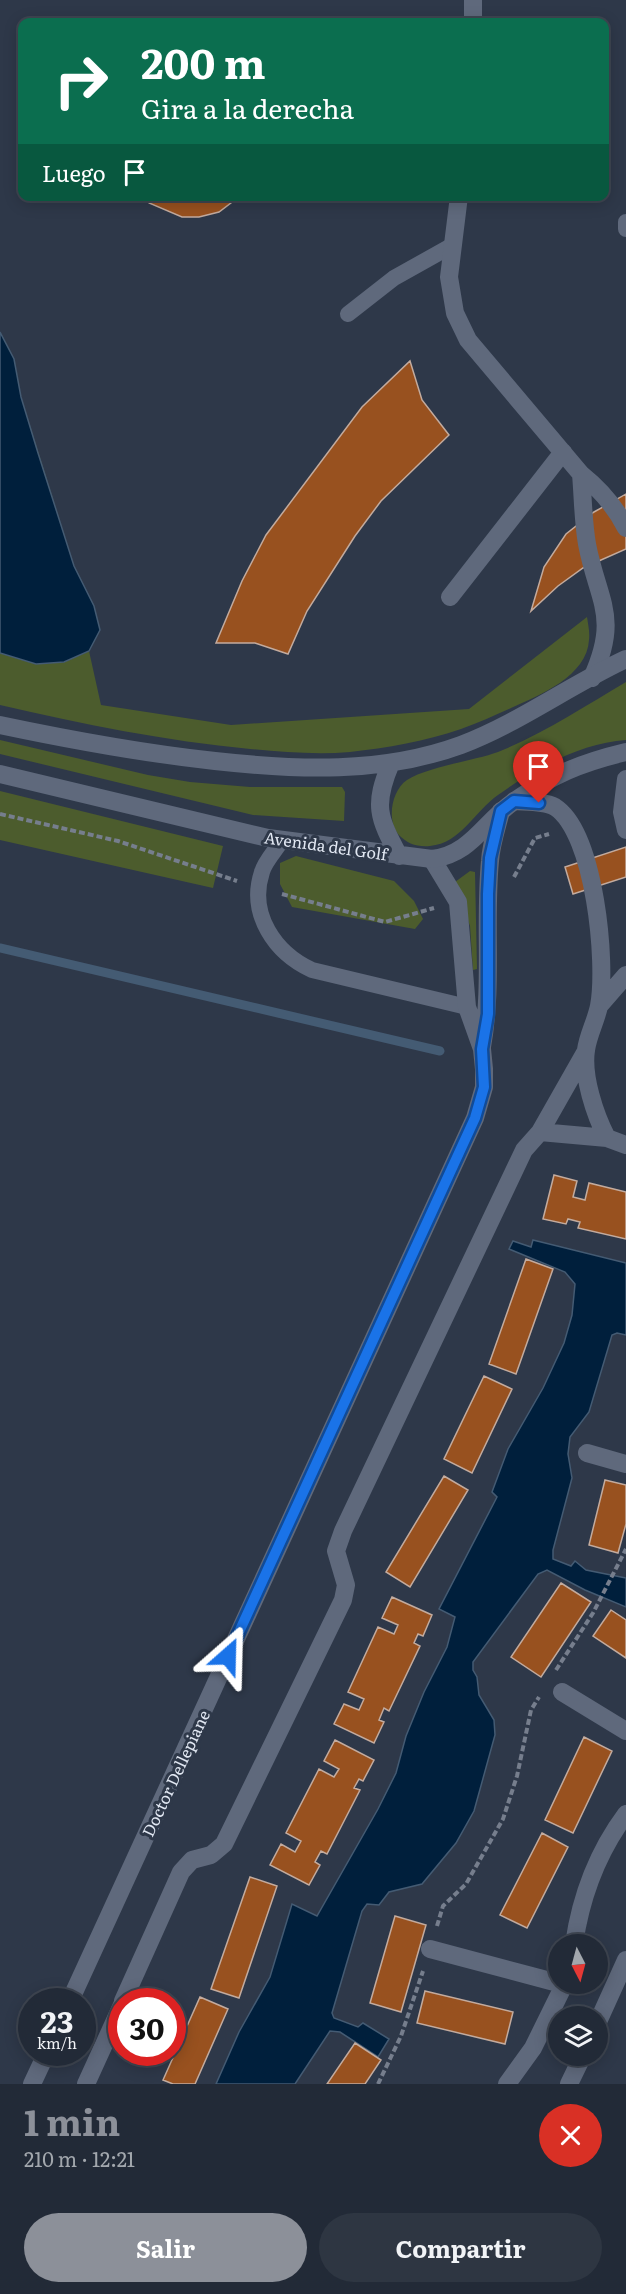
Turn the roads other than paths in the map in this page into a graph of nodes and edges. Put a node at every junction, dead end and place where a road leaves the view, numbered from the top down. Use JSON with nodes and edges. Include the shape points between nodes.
{"nodes":[{"id":1,"x":473,"y":0,"type":"edge"},
{"id":2,"x":473,"y":18,"type":"edge"},
{"id":3,"x":458,"y":201,"type":"edge"},
{"id":4,"x":626,"y":222,"type":"edge"},
{"id":5,"x":626,"y":229,"type":"edge"},
{"id":6,"x":453,"y":245,"type":"junction"},
{"id":7,"x":348,"y":314,"type":"dead end"},
{"id":8,"x":563,"y":452,"type":"junction"},
{"id":9,"x":581,"y":474,"type":"junction"},
{"id":10,"x":626,"y":528,"type":"edge"},
{"id":11,"x":450,"y":597,"type":"dead end"},
{"id":12,"x":626,"y":659,"type":"edge"},
{"id":13,"x":592,"y":678,"type":"junction"},
{"id":14,"x":0,"y":724,"type":"edge"},
{"id":15,"x":626,"y":752,"type":"edge"},
{"id":16,"x":391,"y":764,"type":"junction"},
{"id":17,"x":0,"y":774,"type":"edge"},
{"id":18,"x":626,"y":779,"type":"edge"},
{"id":19,"x":507,"y":806,"type":"junction"},
{"id":20,"x":626,"y":830,"type":"edge"},
{"id":21,"x":282,"y":840,"type":"junction"},
{"id":22,"x":399,"y":856,"type":"junction"},
{"id":23,"x":432,"y":859,"type":"junction"},
{"id":24,"x":626,"y":975,"type":"edge"},
{"id":25,"x":599,"y":1006,"type":"junction"},
{"id":26,"x":467,"y":1007,"type":"junction"},
{"id":27,"x":482,"y":1049,"type":"junction"},
{"id":28,"x":586,"y":1051,"type":"junction"},
{"id":29,"x":540,"y":1132,"type":"junction"},
{"id":30,"x":607,"y":1138,"type":"junction"},
{"id":31,"x":626,"y":1145,"type":"edge"},
{"id":32,"x":586,"y":1453,"type":"dead end"},
{"id":33,"x":626,"y":1464,"type":"edge"},
{"id":34,"x":562,"y":1692,"type":"dead end"},
{"id":35,"x":626,"y":1731,"type":"edge"},
{"id":36,"x":626,"y":1814,"type":"edge"},
{"id":37,"x":576,"y":1934,"type":"edge"},
{"id":38,"x":430,"y":1949,"type":"road end"},
{"id":39,"x":626,"y":1960,"type":"edge"},
{"id":40,"x":548,"y":1979,"type":"edge"},
{"id":41,"x":76,"y":1988,"type":"edge"},
{"id":42,"x":129,"y":1988,"type":"edge"},
{"id":43,"x":557,"y":1994,"type":"edge"},
{"id":44,"x":605,"y":2006,"type":"edge"},
{"id":45,"x":108,"y":2034,"type":"edge"},
{"id":46,"x":40,"y":2066,"type":"edge"},
{"id":47,"x":578,"y":2066,"type":"edge"},
{"id":48,"x":32,"y":2084,"type":"edge"},
{"id":49,"x":86,"y":2084,"type":"edge"},
{"id":50,"x":507,"y":2084,"type":"edge"},
{"id":51,"x":569,"y":2084,"type":"edge"}],
"edges":[{"from":1,"to":2,"type":"street"},
{"from":3,"to":6,"type":"street"},
{"from":4,"to":5,"type":"lane"},
{"from":6,"to":7,"type":"lane","via":[[394,278]]},
{"from":6,"to":8,"type":"street","via":[[449,277],[455,313],[468,340]]},
{"from":8,"to":9,"type":"street"},
{"from":8,"to":11,"type":"street"},
{"from":9,"to":10,"type":"street","via":[[599,488]]},
{"from":9,"to":13,"type":"street","via":[[587,544],[606,615],[602,657]]},
{"from":12,"to":13,"type":"street"},
{"from":13,"to":16,"type":"street","via":[[461,745]]},
{"from":14,"to":16,"type":"street","via":[[147,753],[255,766],[325,768]]},
{"from":15,"to":19,"type":"street","name":"Avenida del Golf","via":[[562,771]]},
{"from":16,"to":22,"type":"street","via":[[382,784],[380,803],[382,825]]},
{"from":17,"to":21,"type":"street","name":"Avenida del Golf"},
{"from":18,"to":20,"type":"street","via":[[622,812]]},
{"from":19,"to":23,"type":"street","name":"Avenida del Golf","via":[[460,850]]},
{"from":19,"to":25,"type":"street","via":[[554,807],[573,828],[594,891],[601,956]]},
{"from":19,"to":27,"type":"street","name":"Doctor Dellepiane","via":[[490,858],[488,1014]]},
{"from":21,"to":22,"type":"street","name":"Avenida del Golf"},
{"from":21,"to":26,"type":"lane","via":[[262,870],[258,898],[261,918],[274,943],[293,962]]},
{"from":22,"to":23,"type":"street","name":"Avenida del Golf"},
{"from":23,"to":26,"type":"street","name":"Doctor Dellepiane","via":[[458,902]]},
{"from":24,"to":25,"type":"street"},
{"from":25,"to":28,"type":"street"},
{"from":26,"to":27,"type":"street","name":"Doctor Dellepiane"},
{"from":27,"to":41,"type":"street","name":"Doctor Dellepiane","via":[[484,1087],[475,1118]]},
{"from":28,"to":29,"type":"street"},
{"from":28,"to":30,"type":"street","via":[[595,1115]]},
{"from":29,"to":30,"type":"street"},
{"from":29,"to":42,"type":"street","via":[[524,1150],[344,1531],[336,1551],[346,1586],[343,1600],[224,1844],[211,1855],[192,1860],[182,1872]]},
{"from":30,"to":31,"type":"street"},
{"from":32,"to":33,"type":"street"},
{"from":34,"to":35,"type":"street"},
{"from":36,"to":37,"type":"street","via":[[608,1839],[589,1880]]},
{"from":38,"to":40,"type":"street"},
{"from":39,"to":44,"type":"street"},
{"from":43,"to":50,"type":"street","via":[[533,2048]]},
{"from":45,"to":49,"type":"street"},
{"from":46,"to":48,"type":"street"},
{"from":47,"to":51,"type":"street"}]}
